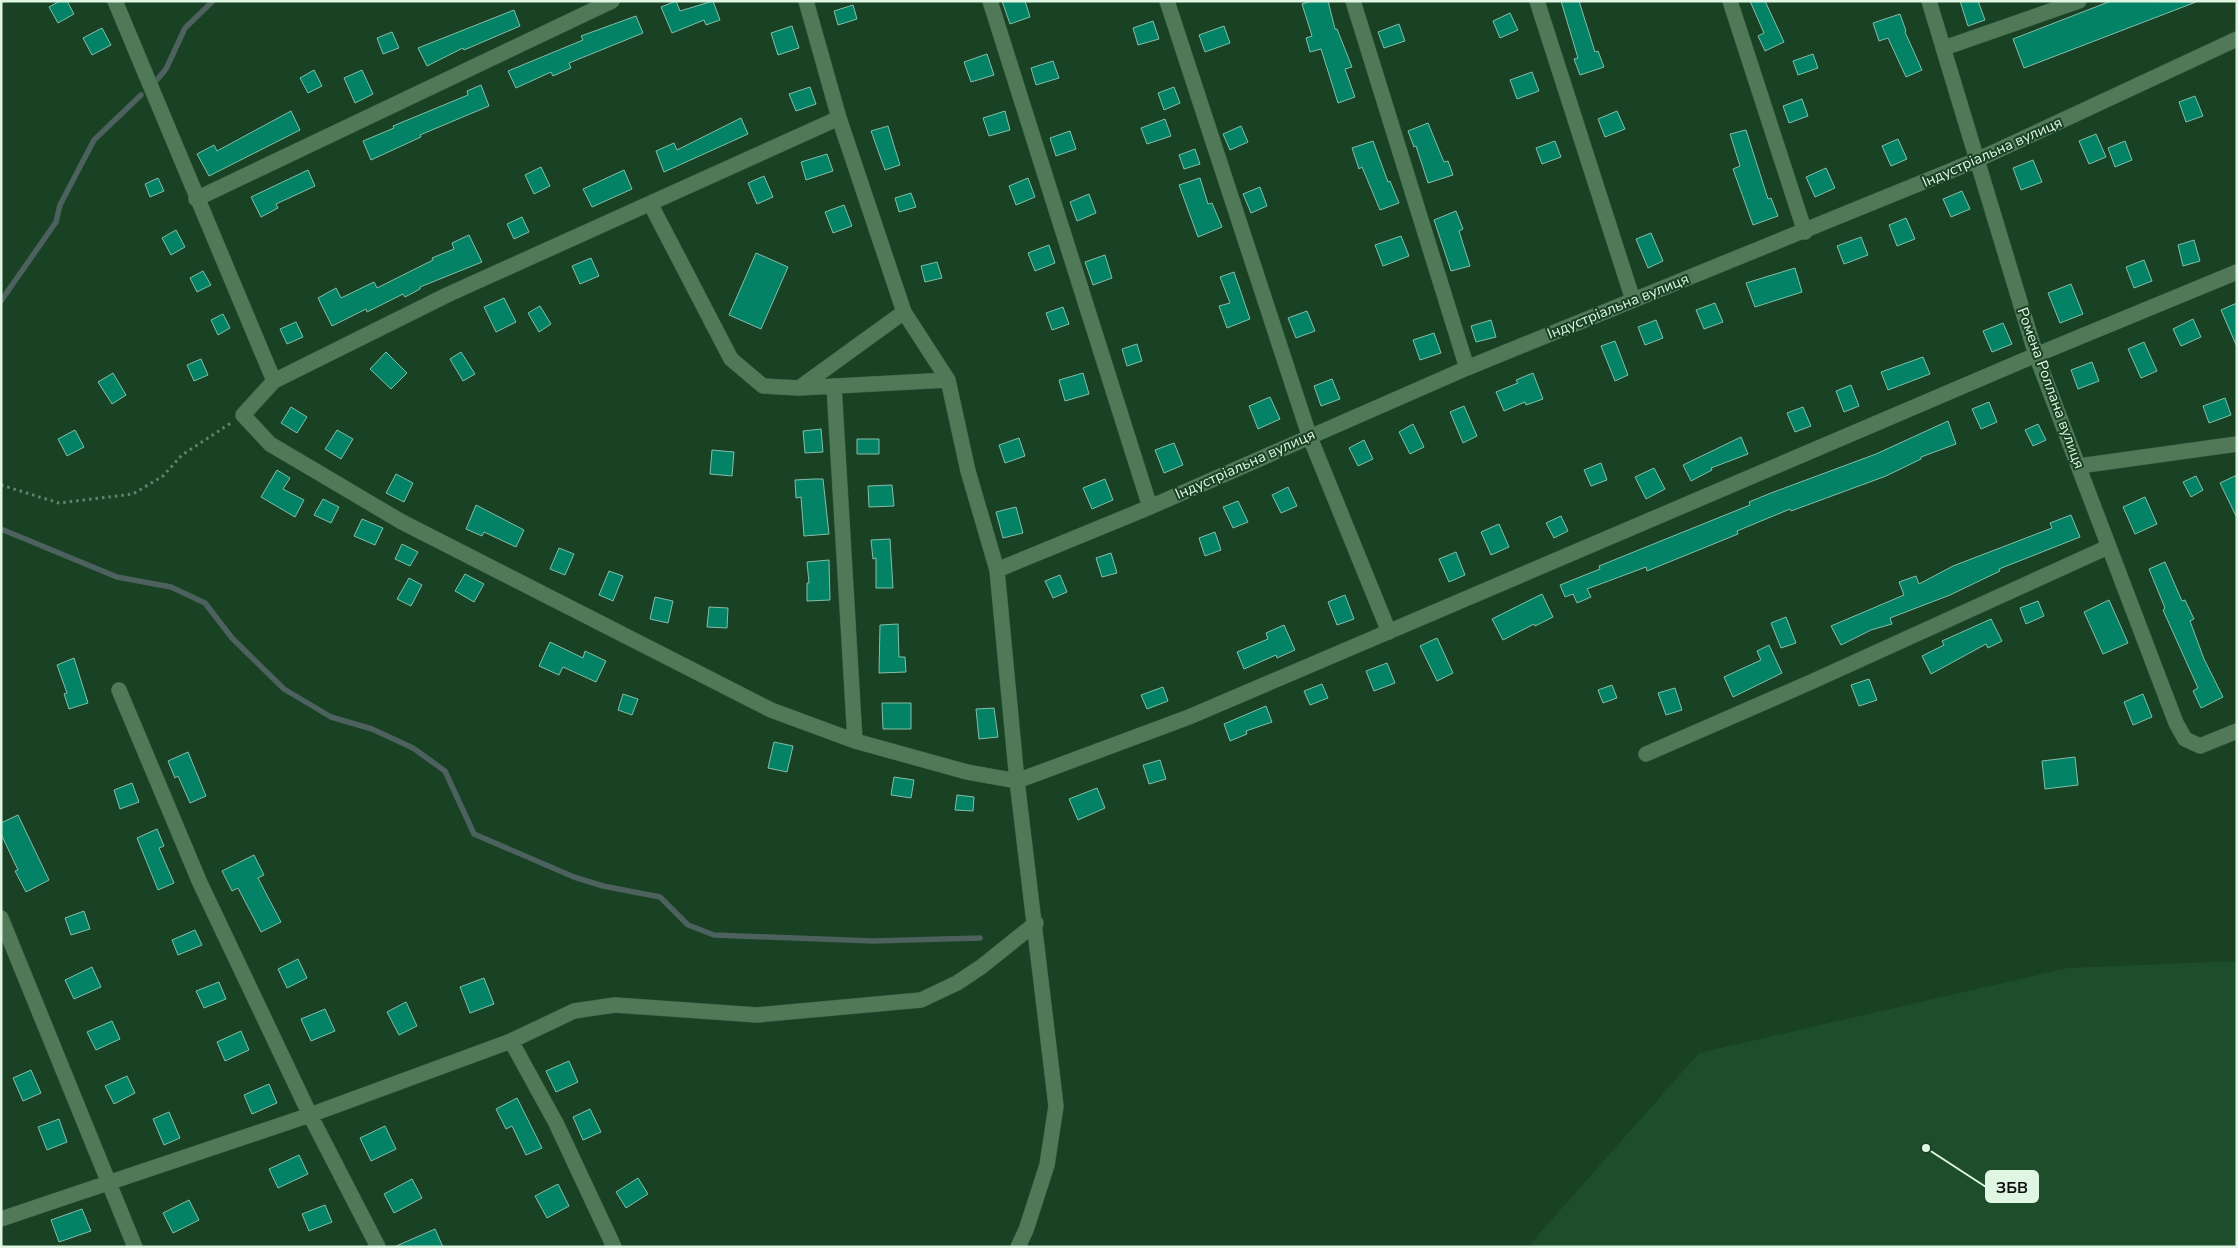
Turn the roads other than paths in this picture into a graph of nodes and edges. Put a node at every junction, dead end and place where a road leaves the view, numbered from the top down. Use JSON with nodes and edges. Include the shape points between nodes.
{"nodes":[{"id":1,"x":115,"y":1,"type":"edge"},
{"id":2,"x":612,"y":1,"type":"edge"},
{"id":3,"x":806,"y":1,"type":"edge"},
{"id":4,"x":990,"y":1,"type":"edge"},
{"id":5,"x":1167,"y":1,"type":"edge"},
{"id":6,"x":1353,"y":1,"type":"edge"},
{"id":7,"x":1537,"y":1,"type":"edge"},
{"id":8,"x":1730,"y":1,"type":"edge"},
{"id":9,"x":1930,"y":1,"type":"edge"},
{"id":10,"x":2079,"y":1,"type":"edge"},
{"id":11,"x":2237,"y":39,"type":"edge"},
{"id":12,"x":1944,"y":48,"type":"junction"},
{"id":13,"x":839,"y":118,"type":"junction"},
{"id":14,"x":1977,"y":160,"type":"junction"},
{"id":15,"x":196,"y":200,"type":"junction"},
{"id":16,"x":651,"y":205,"type":"junction"},
{"id":17,"x":1805,"y":232,"type":"junction"},
{"id":18,"x":2237,"y":272,"type":"edge"},
{"id":19,"x":1633,"y":300,"type":"junction"},
{"id":20,"x":904,"y":312,"type":"junction"},
{"id":21,"x":2036,"y":355,"type":"junction"},
{"id":22,"x":1467,"y":368,"type":"junction"},
{"id":23,"x":948,"y":380,"type":"junction"},
{"id":24,"x":274,"y":381,"type":"junction"},
{"id":25,"x":834,"y":386,"type":"junction"},
{"id":26,"x":799,"y":388,"type":"junction"},
{"id":27,"x":1309,"y":435,"type":"junction"},
{"id":28,"x":2237,"y":444,"type":"edge"},
{"id":29,"x":2079,"y":466,"type":"junction"},
{"id":30,"x":1150,"y":507,"type":"junction"},
{"id":31,"x":2108,"y":547,"type":"junction"},
{"id":32,"x":998,"y":570,"type":"junction"},
{"id":33,"x":1389,"y":632,"type":"junction"},
{"id":34,"x":119,"y":690,"type":"dead end"},
{"id":35,"x":2237,"y":731,"type":"edge"},
{"id":36,"x":855,"y":741,"type":"junction"},
{"id":37,"x":1646,"y":754,"type":"dead end"},
{"id":38,"x":1018,"y":781,"type":"junction"},
{"id":39,"x":1,"y":918,"type":"edge"},
{"id":40,"x":1036,"y":923,"type":"junction"},
{"id":41,"x":512,"y":1041,"type":"junction"},
{"id":42,"x":310,"y":1115,"type":"junction"},
{"id":43,"x":110,"y":1184,"type":"junction"},
{"id":44,"x":1,"y":1219,"type":"edge"},
{"id":45,"x":135,"y":1247,"type":"edge"},
{"id":46,"x":378,"y":1247,"type":"edge"},
{"id":47,"x":614,"y":1247,"type":"edge"},
{"id":48,"x":1018,"y":1247,"type":"edge"}],
"edges":[{"from":1,"to":15,"type":"street"},
{"from":2,"to":15,"type":"street"},
{"from":3,"to":13,"type":"street"},
{"from":4,"to":30,"type":"street"},
{"from":5,"to":27,"type":"street"},
{"from":6,"to":22,"type":"street"},
{"from":7,"to":19,"type":"street"},
{"from":8,"to":17,"type":"street"},
{"from":9,"to":12,"type":"street","name":"Ромена Роллана вулиця"},
{"from":10,"to":12,"type":"street"},
{"from":11,"to":14,"type":"street","name":"Індустріальна вулиця"},
{"from":12,"to":14,"type":"street","name":"Ромена Роллана вулиця"},
{"from":13,"to":16,"type":"street"},
{"from":13,"to":20,"type":"street"},
{"from":14,"to":17,"type":"street","name":"Індустріальна вулиця"},
{"from":14,"to":21,"type":"street","name":"Ромена Роллана вулиця"},
{"from":15,"to":24,"type":"street"},
{"from":16,"to":24,"type":"street","via":[[447,295]]},
{"from":16,"to":26,"type":"street","via":[[731,359],[763,386]]},
{"from":17,"to":19,"type":"street","name":"Індустріальна вулиця"},
{"from":18,"to":21,"type":"street"},
{"from":19,"to":22,"type":"street","name":"Індустріальна вулиця"},
{"from":20,"to":23,"type":"street"},
{"from":20,"to":26,"type":"street"},
{"from":21,"to":29,"type":"street","name":"Ромена Роллана вулиця"},
{"from":21,"to":33,"type":"street"},
{"from":22,"to":27,"type":"street","name":"Індустріальна вулиця"},
{"from":23,"to":25,"type":"street"},
{"from":23,"to":32,"type":"street","via":[[968,471]]},
{"from":24,"to":36,"type":"street","via":[[243,415],[270,444],[402,522],[770,710]]},
{"from":25,"to":26,"type":"street"},
{"from":25,"to":36,"type":"street"},
{"from":27,"to":30,"type":"street","name":"Індустріальна вулиця"},
{"from":27,"to":33,"type":"street"},
{"from":28,"to":29,"type":"street"},
{"from":29,"to":31,"type":"street","name":"Ромена Роллана вулиця"},
{"from":30,"to":32,"type":"street","name":"Індустріальна вулиця"},
{"from":31,"to":35,"type":"street","name":"Ромена Роллана вулиця","via":[[2185,739],[2200,746]]},
{"from":31,"to":37,"type":"street"},
{"from":32,"to":38,"type":"street"},
{"from":33,"to":38,"type":"street","via":[[1189,717]]},
{"from":34,"to":42,"type":"street","via":[[200,883]]},
{"from":36,"to":38,"type":"street","via":[[967,772]]},
{"from":38,"to":40,"type":"street"},
{"from":39,"to":43,"type":"street"},
{"from":40,"to":41,"type":"street","via":[[981,967],[921,1000],[757,1015],[615,1004],[574,1011]]},
{"from":40,"to":48,"type":"street","via":[[1056,1106],[1047,1165]]},
{"from":41,"to":42,"type":"street"},
{"from":41,"to":47,"type":"street","via":[[556,1123]]},
{"from":42,"to":43,"type":"street"},
{"from":42,"to":46,"type":"street"},
{"from":43,"to":44,"type":"street"},
{"from":43,"to":45,"type":"street"}]}
